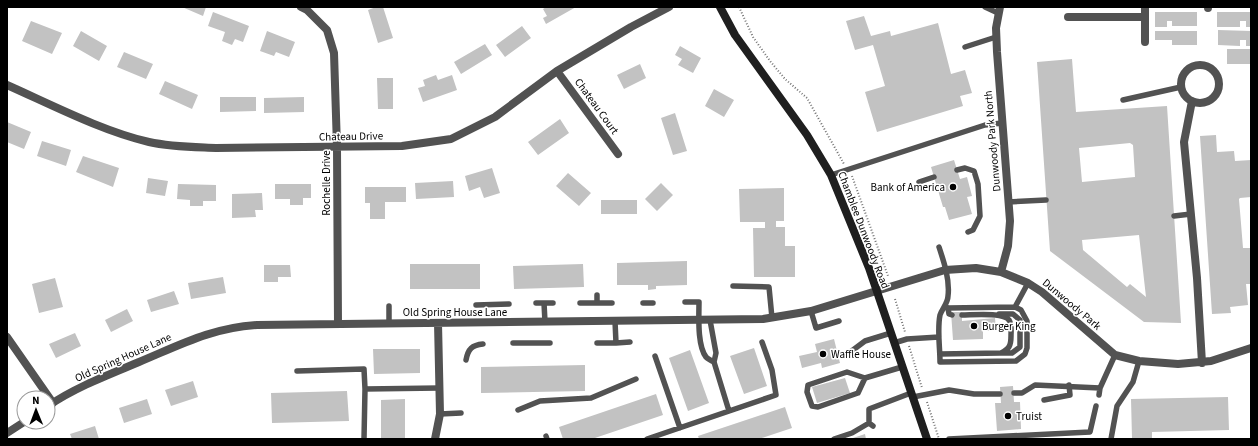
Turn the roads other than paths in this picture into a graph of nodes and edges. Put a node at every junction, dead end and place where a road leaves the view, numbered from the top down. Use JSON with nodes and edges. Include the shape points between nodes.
{"nodes":[{"id":1,"x":301,"y":7,"type":"edge"},
{"id":2,"x":669,"y":7,"type":"edge"},
{"id":3,"x":720,"y":7,"type":"edge"},
{"id":4,"x":985,"y":7,"type":"edge"},
{"id":5,"x":1145,"y":7,"type":"edge"},
{"id":6,"x":999,"y":10,"type":"edge"},
{"id":7,"x":1068,"y":17,"type":"dead end"},
{"id":8,"x":1145,"y":17,"type":"junction"},
{"id":9,"x":996,"y":36,"type":"junction"},
{"id":10,"x":1145,"y":42,"type":"dead end"},
{"id":11,"x":965,"y":47,"type":"dead end"},
{"id":12,"x":557,"y":71,"type":"junction"},
{"id":13,"x":7,"y":85,"type":"edge"},
{"id":14,"x":1181,"y":87,"type":"junction"},
{"id":15,"x":1123,"y":100,"type":"dead end"},
{"id":16,"x":1192,"y":101,"type":"junction"},
{"id":17,"x":1002,"y":123,"type":"junction"},
{"id":18,"x":337,"y":147,"type":"junction"},
{"id":19,"x":618,"y":154,"type":"dead end"},
{"id":20,"x":957,"y":170,"type":"dead end"},
{"id":21,"x":831,"y":176,"type":"junction"},
{"id":22,"x":934,"y":177,"type":"dead end"},
{"id":23,"x":918,"y":182,"type":"dead end"},
{"id":24,"x":1046,"y":200,"type":"dead end"},
{"id":25,"x":1008,"y":202,"type":"junction"},
{"id":26,"x":1191,"y":214,"type":"junction"},
{"id":27,"x":1174,"y":216,"type":"dead end"},
{"id":28,"x":968,"y":232,"type":"dead end"},
{"id":29,"x":939,"y":247,"type":"dead end"},
{"id":30,"x":945,"y":270,"type":"junction"},
{"id":31,"x":1001,"y":272,"type":"junction"},
{"id":32,"x":1028,"y":283,"type":"junction"},
{"id":33,"x":733,"y":286,"type":"dead end"},
{"id":34,"x":876,"y":292,"type":"junction"},
{"id":35,"x":597,"y":295,"type":"dead end"},
{"id":36,"x":685,"y":302,"type":"dead end"},
{"id":37,"x":544,"y":303,"type":"junction"},
{"id":38,"x":553,"y":303,"type":"dead end"},
{"id":39,"x":580,"y":303,"type":"dead end"},
{"id":40,"x":597,"y":303,"type":"junction"},
{"id":41,"x":612,"y":303,"type":"dead end"},
{"id":42,"x":642,"y":303,"type":"dead end"},
{"id":43,"x":653,"y":303,"type":"dead end"},
{"id":44,"x":509,"y":304,"type":"dead end"},
{"id":45,"x":536,"y":304,"type":"dead end"},
{"id":46,"x":476,"y":305,"type":"dead end"},
{"id":47,"x":389,"y":306,"type":"dead end"},
{"id":48,"x":947,"y":307,"type":"junction"},
{"id":49,"x":1015,"y":307,"type":"junction"},
{"id":50,"x":811,"y":311,"type":"junction"},
{"id":51,"x":952,"y":315,"type":"dead end"},
{"id":52,"x":962,"y":315,"type":"dead end"},
{"id":53,"x":989,"y":315,"type":"junction"},
{"id":54,"x":772,"y":318,"type":"junction"},
{"id":55,"x":698,"y":320,"type":"junction"},
{"id":56,"x":710,"y":320,"type":"junction"},
{"id":57,"x":616,"y":321,"type":"junction"},
{"id":58,"x":839,"y":321,"type":"dead end"},
{"id":59,"x":545,"y":322,"type":"junction"},
{"id":60,"x":438,"y":323,"type":"junction"},
{"id":61,"x":338,"y":324,"type":"junction"},
{"id":62,"x":389,"y":324,"type":"junction"},
{"id":63,"x":891,"y":333,"type":"junction"},
{"id":64,"x":7,"y":337,"type":"edge"},
{"id":65,"x":940,"y":338,"type":"junction"},
{"id":66,"x":630,"y":342,"type":"dead end"},
{"id":67,"x":762,"y":342,"type":"dead end"},
{"id":68,"x":513,"y":343,"type":"dead end"},
{"id":69,"x":550,"y":343,"type":"dead end"},
{"id":70,"x":597,"y":343,"type":"dead end"},
{"id":71,"x":616,"y":343,"type":"junction"},
{"id":72,"x":894,"y":343,"type":"junction"},
{"id":73,"x":483,"y":344,"type":"dead end"},
{"id":74,"x":1251,"y":348,"type":"edge"},
{"id":75,"x":849,"y":353,"type":"dead end"},
{"id":76,"x":1001,"y":353,"type":"junction"},
{"id":77,"x":940,"y":354,"type":"junction"},
{"id":78,"x":1115,"y":355,"type":"junction"},
{"id":79,"x":655,"y":356,"type":"dead end"},
{"id":80,"x":466,"y":360,"type":"dead end"},
{"id":81,"x":1140,"y":361,"type":"junction"},
{"id":82,"x":714,"y":362,"type":"junction"},
{"id":83,"x":1202,"y":363,"type":"junction"},
{"id":84,"x":902,"y":367,"type":"junction"},
{"id":85,"x":296,"y":371,"type":"dead end"},
{"id":86,"x":865,"y":378,"type":"junction"},
{"id":87,"x":636,"y":379,"type":"dead end"},
{"id":88,"x":1069,"y":385,"type":"junction"},
{"id":89,"x":439,"y":388,"type":"junction"},
{"id":90,"x":1100,"y":388,"type":"junction"},
{"id":91,"x":365,"y":389,"type":"junction"},
{"id":92,"x":41,"y":390,"type":"edge"},
{"id":93,"x":1014,"y":393,"type":"dead end"},
{"id":94,"x":1000,"y":394,"type":"dead end"},
{"id":95,"x":912,"y":395,"type":"junction"},
{"id":96,"x":1099,"y":395,"type":"dead end"},
{"id":97,"x":1044,"y":400,"type":"dead end"},
{"id":98,"x":56,"y":401,"type":"edge"},
{"id":99,"x":1096,"y":406,"type":"dead end"},
{"id":100,"x":518,"y":410,"type":"dead end"},
{"id":101,"x":729,"y":411,"type":"junction"},
{"id":102,"x":461,"y":413,"type":"dead end"},
{"id":103,"x":440,"y":414,"type":"junction"},
{"id":104,"x":16,"y":427,"type":"edge"},
{"id":105,"x":680,"y":428,"type":"junction"},
{"id":106,"x":7,"y":433,"type":"edge"},
{"id":107,"x":364,"y":439,"type":"edge"},
{"id":108,"x":435,"y":439,"type":"edge"},
{"id":109,"x":647,"y":439,"type":"edge"},
{"id":110,"x":834,"y":439,"type":"edge"},
{"id":111,"x":927,"y":439,"type":"edge"},
{"id":112,"x":949,"y":439,"type":"edge"},
{"id":113,"x":1112,"y":439,"type":"edge"}],
"edges":[{"from":1,"to":18,"type":"street","name":"Rochelle Drive","via":[[308,10],[327,30],[334,52]]},
{"from":2,"to":12,"type":"street","name":"Chateau Drive","via":[[631,26]]},
{"from":3,"to":21,"type":"street","name":"Chamblee Dunwoody Road","via":[[742,45],[807,135]]},
{"from":4,"to":6,"type":"lane"},
{"from":5,"to":8,"type":"street"},
{"from":6,"to":9,"type":"street","name":"Dunwoody Park North"},
{"from":7,"to":8,"type":"street"},
{"from":8,"to":10,"type":"street"},
{"from":9,"to":11,"type":"lane"},
{"from":9,"to":17,"type":"street","name":"Dunwoody Park North"},
{"from":12,"to":18,"type":"street","name":"Chateau Drive","via":[[495,117],[452,139],[402,146]]},
{"from":12,"to":19,"type":"street","name":"Chateau Court"},
{"from":13,"to":18,"type":"street","name":"Chateau Drive","via":[[118,133],[150,142],[216,148]]},
{"from":14,"to":15,"type":"lane"},
{"from":14,"to":16,"type":"street","via":[[1187,98]]},
{"from":14,"to":16,"type":"street","via":[[1184,75],[1193,67],[1205,66],[1215,73],[1219,84],[1214,96],[1204,102]]},
{"from":16,"to":26,"type":"street","via":[[1184,142]]},
{"from":17,"to":21,"type":"lane","via":[[985,125]]},
{"from":17,"to":25,"type":"street","name":"Dunwoody Park North"},
{"from":18,"to":61,"type":"street","name":"Rochelle Drive"},
{"from":20,"to":28,"type":"lane","via":[[965,168],[974,171],[978,184],[980,216],[973,230]]},
{"from":21,"to":34,"type":"street","name":"Chamblee Dunwoody Road","via":[[846,208]]},
{"from":22,"to":23,"type":"lane"},
{"from":24,"to":25,"type":"lane"},
{"from":25,"to":31,"type":"street","name":"Dunwoody Park North","via":[[1010,236]]},
{"from":26,"to":27,"type":"lane"},
{"from":26,"to":83,"type":"street"},
{"from":29,"to":30,"type":"lane"},
{"from":30,"to":31,"type":"street","name":"Dunwoody Park","via":[[967,267]]},
{"from":30,"to":34,"type":"street","name":"Dunwoody Park"},
{"from":30,"to":48,"type":"lane"},
{"from":31,"to":32,"type":"street","name":"Dunwoody Park"},
{"from":32,"to":49,"type":"lane"},
{"from":32,"to":78,"type":"street","name":"Dunwoody Park"},
{"from":33,"to":54,"type":"lane","via":[[770,287]]},
{"from":34,"to":50,"type":"street","name":"Old Spring House Lane"},
{"from":34,"to":63,"type":"street","name":"Chamblee Dunwoody Road"},
{"from":35,"to":40,"type":"lane"},
{"from":36,"to":55,"type":"lane","via":[[699,302]]},
{"from":37,"to":38,"type":"lane"},
{"from":37,"to":45,"type":"lane"},
{"from":37,"to":59,"type":"lane"},
{"from":39,"to":40,"type":"lane"},
{"from":40,"to":41,"type":"lane"},
{"from":42,"to":43,"type":"lane"},
{"from":44,"to":46,"type":"lane"},
{"from":47,"to":62,"type":"lane"},
{"from":48,"to":49,"type":"lane"},
{"from":48,"to":51,"type":"lane","via":[[949,314]]},
{"from":48,"to":65,"type":"lane","via":[[940,314]]},
{"from":49,"to":77,"type":"lane","via":[[1021,310],[1026,321],[1027,348],[1021,358],[1016,361],[940,362]]},
{"from":50,"to":54,"type":"street","name":"Old Spring House Lane"},
{"from":50,"to":58,"type":"lane","via":[[816,328]]},
{"from":52,"to":53,"type":"lane"},
{"from":53,"to":76,"type":"lane","via":[[1002,316],[1008,319],[1010,325],[1011,343],[1008,349]]},
{"from":53,"to":76,"type":"lane","via":[[1013,314],[1020,320],[1020,347],[1012,353]]},
{"from":54,"to":56,"type":"street","name":"Old Spring House Lane"},
{"from":55,"to":56,"type":"street","name":"Old Spring House Lane"},
{"from":55,"to":57,"type":"street","name":"Old Spring House Lane"},
{"from":55,"to":82,"type":"lane","via":[[706,357]]},
{"from":56,"to":82,"type":"lane","via":[[716,353]]},
{"from":57,"to":59,"type":"street","name":"Old Spring House Lane"},
{"from":57,"to":71,"type":"lane"},
{"from":59,"to":60,"type":"street","name":"Old Spring House Lane"},
{"from":60,"to":62,"type":"street","name":"Old Spring House Lane"},
{"from":60,"to":89,"type":"street"},
{"from":61,"to":62,"type":"street","name":"Old Spring House Lane"},
{"from":61,"to":98,"type":"street","name":"Old Spring House Lane","via":[[233,326],[205,334],[87,384]]},
{"from":63,"to":72,"type":"street","name":"Chamblee Dunwoody Road"},
{"from":63,"to":75,"type":"lane","via":[[865,341]]},
{"from":64,"to":92,"type":"street"},
{"from":65,"to":72,"type":"lane","via":[[907,339]]},
{"from":65,"to":77,"type":"lane"},
{"from":66,"to":71,"type":"lane"},
{"from":67,"to":101,"type":"lane","via":[[772,370],[776,395]]},
{"from":68,"to":69,"type":"lane"},
{"from":70,"to":71,"type":"lane"},
{"from":72,"to":84,"type":"street","name":"Chamblee Dunwoody Road"},
{"from":73,"to":80,"type":"lane","via":[[473,345]]},
{"from":74,"to":83,"type":"street","name":"Dunwoody Park"},
{"from":76,"to":77,"type":"lane"},
{"from":78,"to":81,"type":"street","name":"Dunwoody Park"},
{"from":78,"to":90,"type":"lane"},
{"from":79,"to":105,"type":"lane"},
{"from":81,"to":83,"type":"street","name":"Dunwoody Park"},
{"from":81,"to":113,"type":"lane","via":[[1133,382],[1118,406]]},
{"from":82,"to":101,"type":"lane"},
{"from":84,"to":86,"type":"lane"},
{"from":84,"to":95,"type":"street","name":"Chamblee Dunwoody Road"},
{"from":85,"to":91,"type":"lane","via":[[364,369]]},
{"from":86,"to":86,"type":"lane","via":[[847,372],[808,385],[807,392],[812,406],[818,407],[858,393]]},
{"from":87,"to":100,"type":"lane","via":[[591,398],[540,400]]},
{"from":88,"to":90,"type":"lane"},
{"from":88,"to":93,"type":"lane","via":[[1035,385],[1022,393]]},
{"from":88,"to":97,"type":"lane","via":[[1070,395]]},
{"from":89,"to":91,"type":"lane"},
{"from":89,"to":103,"type":"street"},
{"from":90,"to":96,"type":"lane"},
{"from":91,"to":107,"type":"lane"},
{"from":94,"to":95,"type":"lane","via":[[974,394],[949,390]]},
{"from":95,"to":110,"type":"lane","via":[[869,409],[871,424]]},
{"from":95,"to":111,"type":"street","name":"Chamblee Dunwoody Road"},
{"from":99,"to":112,"type":"lane","via":[[1090,432]]},
{"from":101,"to":105,"type":"lane"},
{"from":102,"to":103,"type":"lane"},
{"from":103,"to":108,"type":"street"},
{"from":104,"to":106,"type":"street"},
{"from":105,"to":109,"type":"lane"}]}
